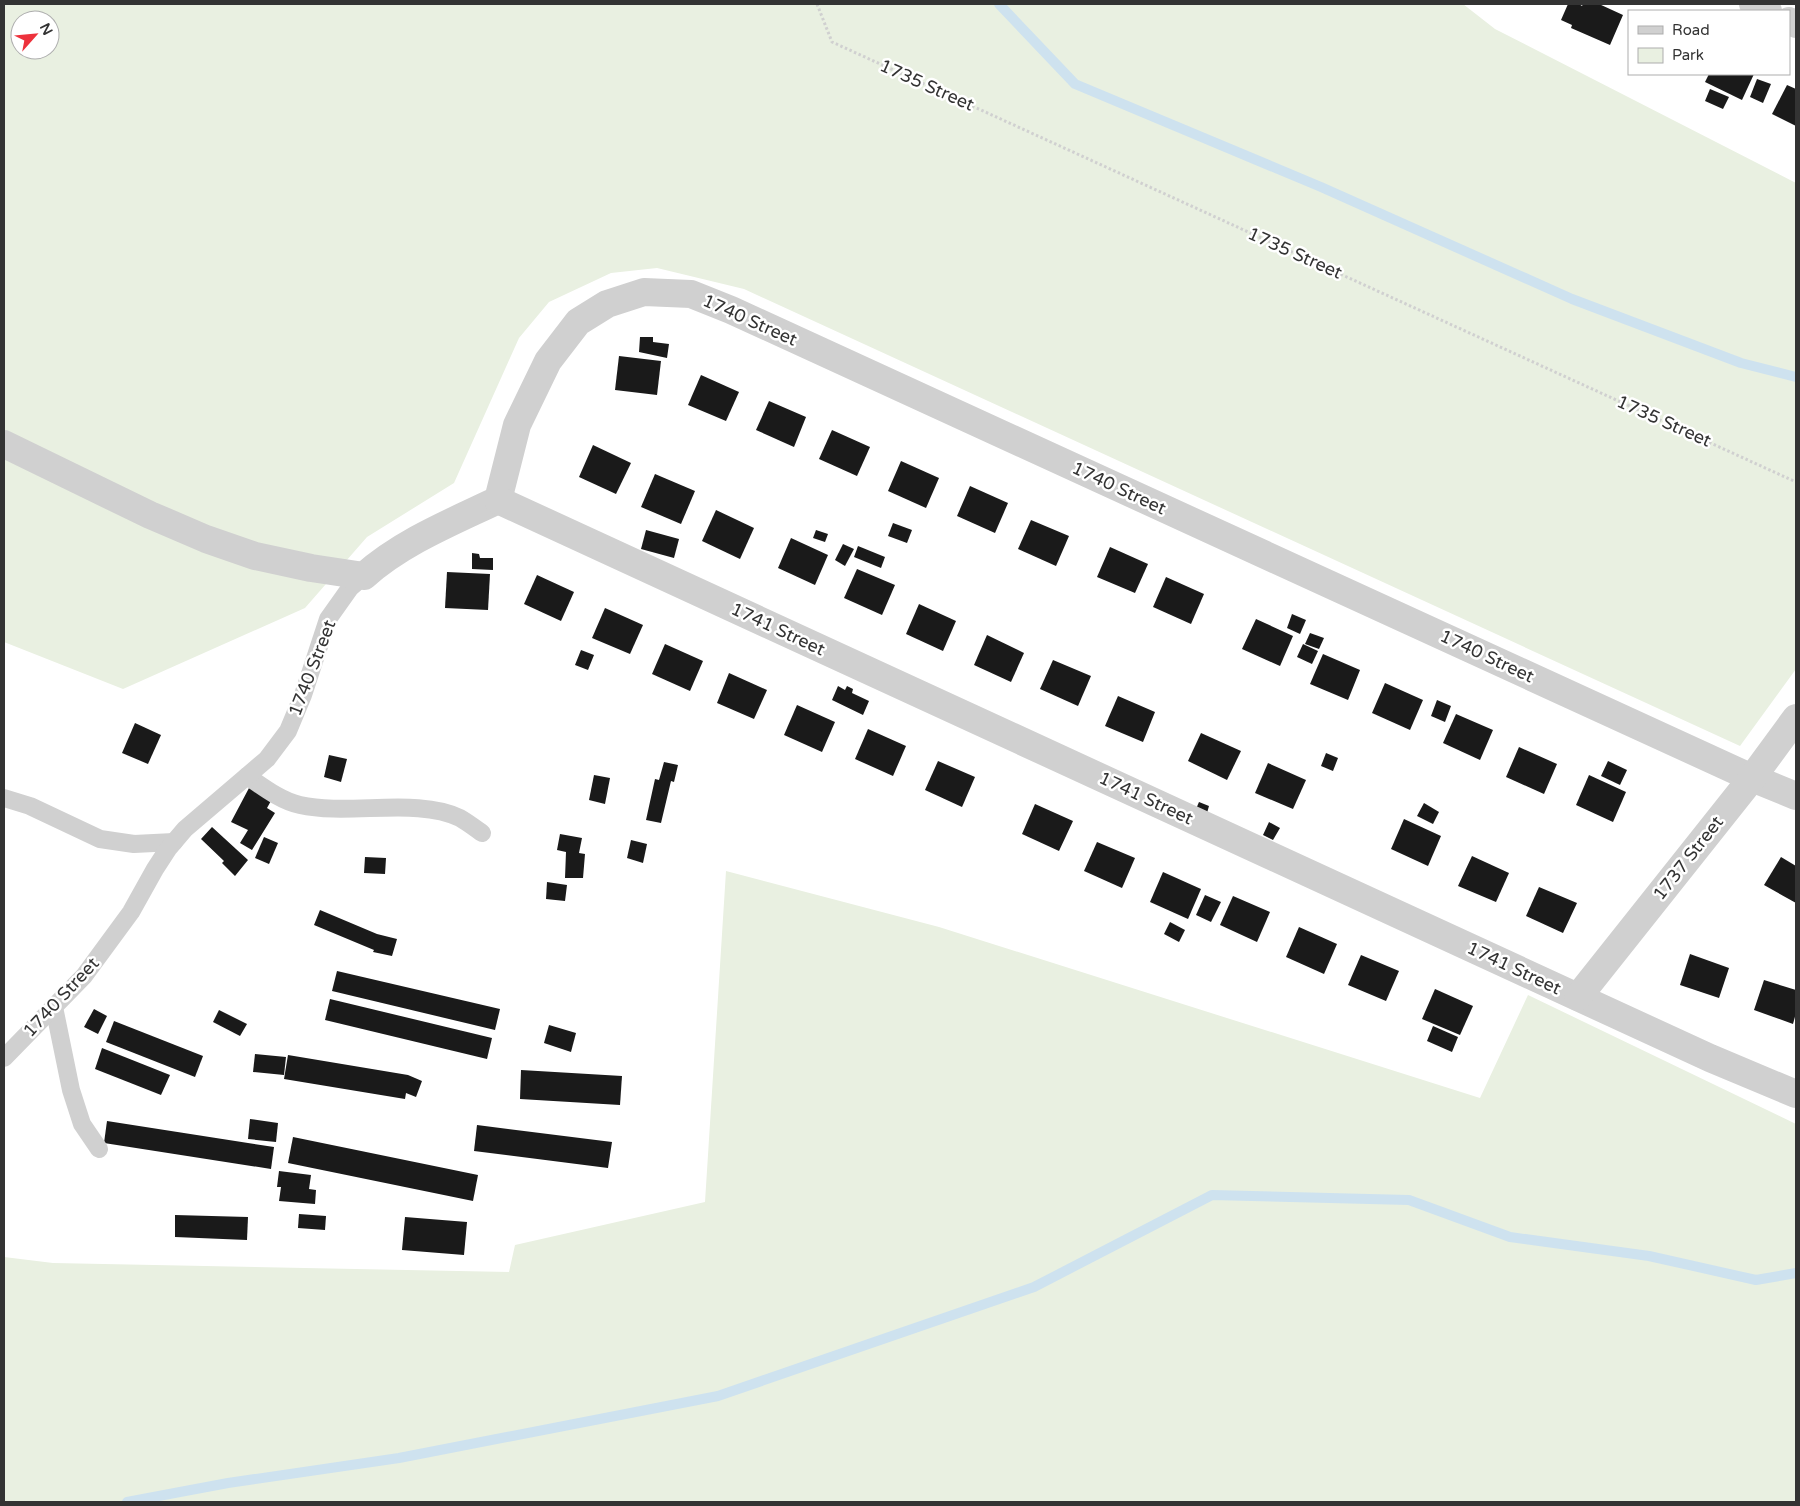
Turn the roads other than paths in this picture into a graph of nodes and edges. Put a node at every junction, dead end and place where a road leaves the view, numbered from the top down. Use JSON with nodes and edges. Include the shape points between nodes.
{"nodes":[{"id":1,"x":1752,"y":4,"type":"edge"},
{"id":2,"x":1766,"y":10,"type":"edge"},
{"id":3,"x":4,"y":444,"type":"edge"},
{"id":4,"x":498,"y":500,"type":"junction"},
{"id":5,"x":364,"y":576,"type":"junction"},
{"id":6,"x":1796,"y":718,"type":"edge"},
{"id":7,"x":247,"y":776,"type":"junction"},
{"id":8,"x":1752,"y":778,"type":"junction"},
{"id":9,"x":1796,"y":796,"type":"edge"},
{"id":10,"x":4,"y":798,"type":"edge"},
{"id":11,"x":482,"y":833,"type":"dead end"},
{"id":12,"x":174,"y":842,"type":"junction"},
{"id":13,"x":1578,"y":997,"type":"junction"},
{"id":14,"x":54,"y":1007,"type":"junction"},
{"id":15,"x":4,"y":1058,"type":"edge"},
{"id":16,"x":1796,"y":1094,"type":"edge"},
{"id":17,"x":99,"y":1149,"type":"dead end"}],
"edges":[{"from":1,"to":2,"type":"street"},
{"from":3,"to":5,"type":"street","via":[[206,539],[255,556]]},
{"from":4,"to":5,"type":"street","name":"1740 Street","via":[[416,540],[378,563]]},
{"from":4,"to":8,"type":"street","name":"1740 Street","via":[[517,424],[548,361],[578,322],[607,304],[644,292],[691,294]]},
{"from":4,"to":13,"type":"street","name":"1741 Street"},
{"from":5,"to":7,"type":"lane","name":"1740 Street","via":[[350,588],[328,619],[288,731],[268,759]]},
{"from":6,"to":8,"type":"street","name":"1737 Street"},
{"from":7,"to":11,"type":"lane","via":[[274,794],[299,805],[414,808],[441,812],[459,818]]},
{"from":7,"to":12,"type":"lane","name":"1740 Street","via":[[185,828]]},
{"from":8,"to":9,"type":"street","name":"1740 Street"},
{"from":8,"to":13,"type":"street","name":"1737 Street"},
{"from":10,"to":12,"type":"lane","via":[[30,806],[100,839],[134,844]]},
{"from":12,"to":14,"type":"lane","name":"1740 Street","via":[[109,944]]},
{"from":13,"to":16,"type":"street","name":"1741 Street"},
{"from":14,"to":15,"type":"lane","name":"1740 Street"},
{"from":14,"to":17,"type":"lane","via":[[71,1090],[82,1124]]}]}
